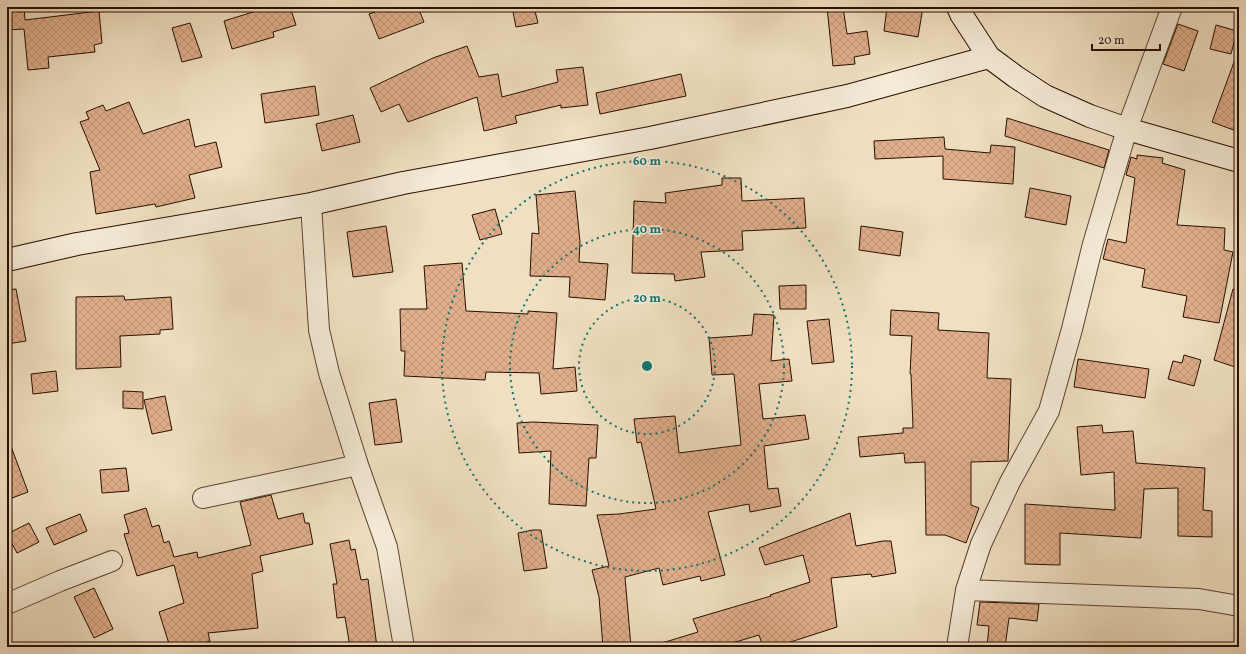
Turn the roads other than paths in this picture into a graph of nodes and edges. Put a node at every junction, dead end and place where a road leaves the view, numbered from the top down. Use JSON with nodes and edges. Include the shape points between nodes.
{"nodes":[{"id":1,"x":958,"y":7,"type":"edge"},
{"id":2,"x":1172,"y":7,"type":"edge"},
{"id":3,"x":989,"y":57,"type":"junction"},
{"id":4,"x":1127,"y":129,"type":"junction"},
{"id":5,"x":1239,"y":161,"type":"edge"},
{"id":6,"x":311,"y":204,"type":"junction"},
{"id":7,"x":7,"y":260,"type":"edge"},
{"id":8,"x":358,"y":465,"type":"junction"},
{"id":9,"x":203,"y":498,"type":"dead end"},
{"id":10,"x":112,"y":561,"type":"dead end"},
{"id":11,"x":966,"y":590,"type":"junction"},
{"id":12,"x":7,"y":604,"type":"edge"},
{"id":13,"x":1239,"y":606,"type":"edge"},
{"id":14,"x":403,"y":647,"type":"edge"},
{"id":15,"x":957,"y":647,"type":"edge"}],
"edges":[{"from":1,"to":3,"type":"street"},
{"from":2,"to":4,"type":"street"},
{"from":3,"to":4,"type":"street","via":[[1045,96]]},
{"from":3,"to":6,"type":"street","via":[[847,96],[650,138],[403,183]]},
{"from":4,"to":5,"type":"street"},
{"from":4,"to":11,"type":"street","via":[[1093,244],[1049,411],[1010,482],[981,544]]},
{"from":6,"to":7,"type":"street","via":[[78,244]]},
{"from":6,"to":8,"type":"street","via":[[319,330],[329,373]]},
{"from":8,"to":9,"type":"street"},
{"from":8,"to":14,"type":"street","via":[[387,547]]},
{"from":10,"to":12,"type":"street"},
{"from":11,"to":13,"type":"street","via":[[1199,599]]},
{"from":11,"to":15,"type":"street"}]}
